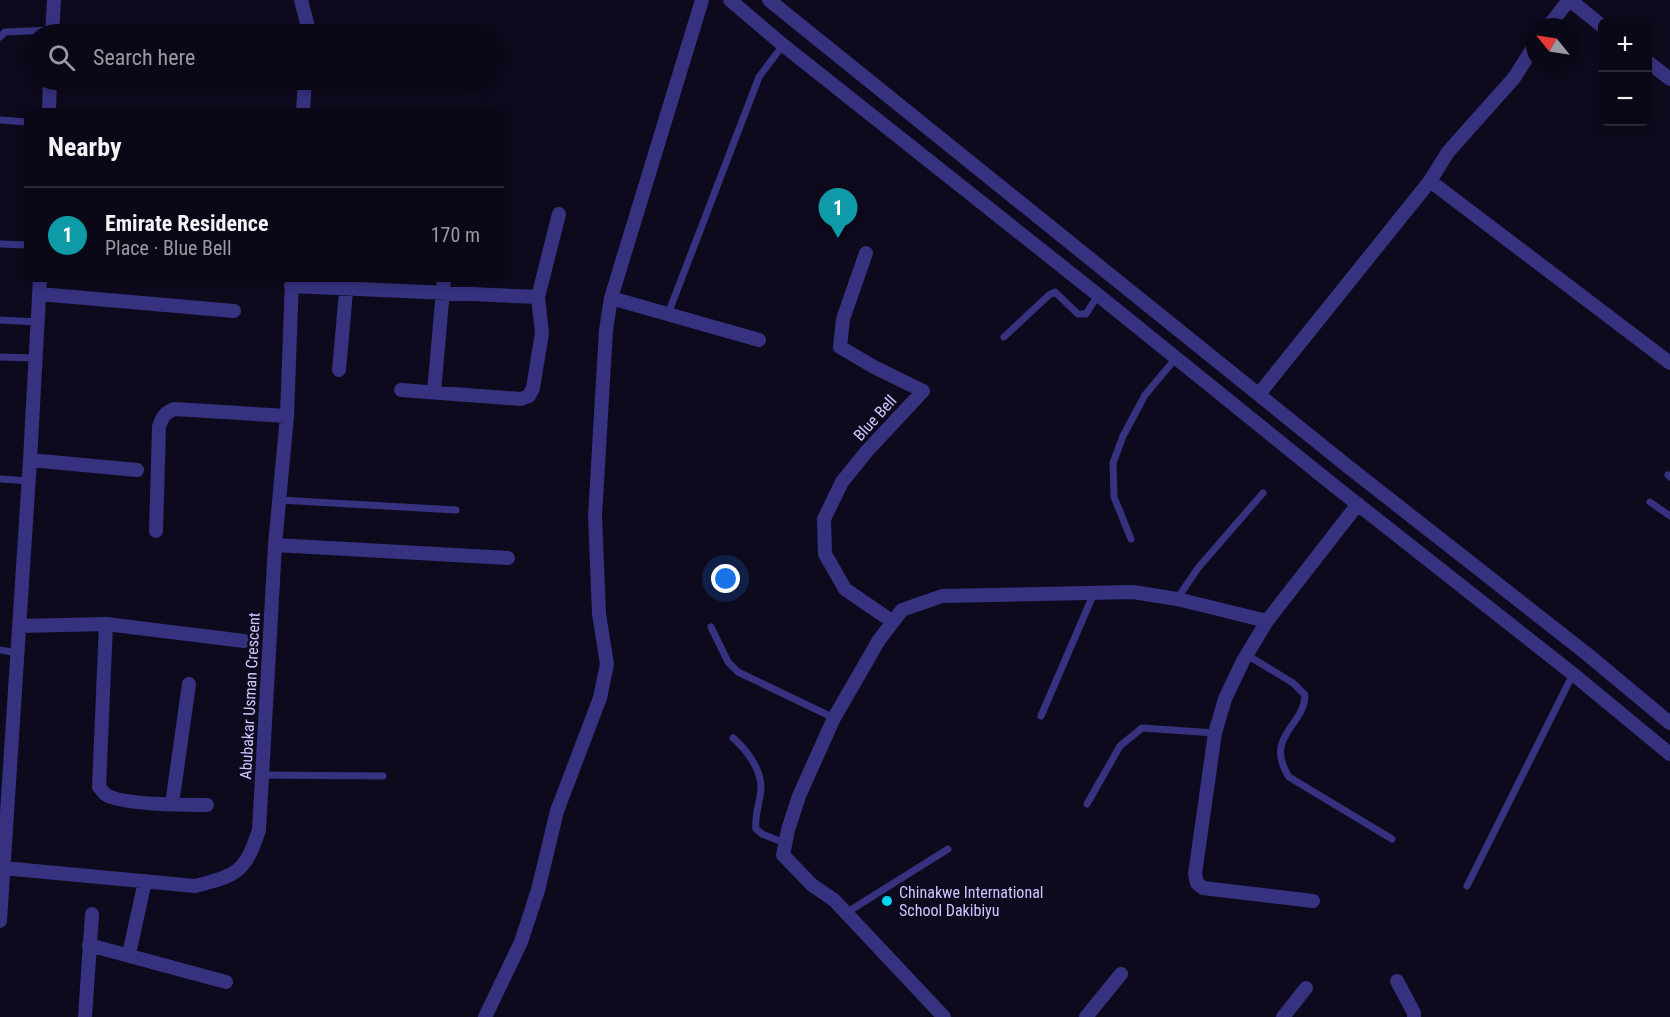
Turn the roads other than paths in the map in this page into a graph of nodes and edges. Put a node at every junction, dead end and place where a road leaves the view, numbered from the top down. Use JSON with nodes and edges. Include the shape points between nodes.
{"nodes":[{"id":1,"x":54,"y":0,"type":"edge"},
{"id":2,"x":301,"y":0,"type":"edge"},
{"id":3,"x":702,"y":0,"type":"edge"},
{"id":4,"x":730,"y":0,"type":"edge"},
{"id":5,"x":769,"y":0,"type":"edge"},
{"id":6,"x":1569,"y":0,"type":"edge"},
{"id":7,"x":1555,"y":18,"type":"edge"},
{"id":8,"x":1598,"y":23,"type":"edge"},
{"id":9,"x":52,"y":24,"type":"edge"},
{"id":10,"x":307,"y":24,"type":"edge"},
{"id":11,"x":24,"y":32,"type":"edge"},
{"id":12,"x":0,"y":37,"type":"edge"},
{"id":13,"x":783,"y":45,"type":"junction"},
{"id":14,"x":1526,"y":59,"type":"edge"},
{"id":15,"x":1652,"y":66,"type":"edge"},
{"id":16,"x":1670,"y":79,"type":"edge"},
{"id":17,"x":50,"y":90,"type":"edge"},
{"id":18,"x":305,"y":90,"type":"edge"},
{"id":19,"x":49,"y":108,"type":"edge"},
{"id":20,"x":304,"y":108,"type":"edge"},
{"id":21,"x":0,"y":120,"type":"edge"},
{"id":22,"x":24,"y":122,"type":"edge"},
{"id":23,"x":1430,"y":181,"type":"junction"},
{"id":24,"x":559,"y":214,"type":"dead end"},
{"id":25,"x":0,"y":244,"type":"edge"},
{"id":26,"x":24,"y":245,"type":"edge"},
{"id":27,"x":866,"y":253,"type":"dead end"},
{"id":28,"x":40,"y":282,"type":"edge"},
{"id":29,"x":292,"y":283,"type":"edge"},
{"id":30,"x":347,"y":284,"type":"edge"},
{"id":31,"x":443,"y":285,"type":"edge"},
{"id":32,"x":39,"y":294,"type":"junction"},
{"id":33,"x":1098,"y":295,"type":"junction"},
{"id":34,"x":538,"y":297,"type":"junction"},
{"id":35,"x":611,"y":298,"type":"junction"},
{"id":36,"x":234,"y":311,"type":"dead end"},
{"id":37,"x":668,"y":315,"type":"junction"},
{"id":38,"x":0,"y":320,"type":"edge"},
{"id":39,"x":38,"y":322,"type":"junction"},
{"id":40,"x":1004,"y":337,"type":"dead end"},
{"id":41,"x":759,"y":340,"type":"dead end"},
{"id":42,"x":0,"y":357,"type":"edge"},
{"id":43,"x":36,"y":358,"type":"junction"},
{"id":44,"x":1176,"y":358,"type":"junction"},
{"id":45,"x":1670,"y":363,"type":"edge"},
{"id":46,"x":339,"y":370,"type":"dead end"},
{"id":47,"x":401,"y":390,"type":"dead end"},
{"id":48,"x":434,"y":392,"type":"junction"},
{"id":49,"x":1259,"y":394,"type":"junction"},
{"id":50,"x":287,"y":416,"type":"junction"},
{"id":51,"x":30,"y":460,"type":"junction"},
{"id":52,"x":1346,"y":465,"type":"junction"},
{"id":53,"x":137,"y":470,"type":"dead end"},
{"id":54,"x":0,"y":479,"type":"edge"},
{"id":55,"x":29,"y":481,"type":"junction"},
{"id":56,"x":1332,"y":484,"type":"junction"},
{"id":57,"x":1263,"y":494,"type":"dead end"},
{"id":58,"x":279,"y":500,"type":"junction"},
{"id":59,"x":1650,"y":502,"type":"dead end"},
{"id":60,"x":1358,"y":504,"type":"junction"},
{"id":61,"x":456,"y":510,"type":"dead end"},
{"id":62,"x":1670,"y":516,"type":"edge"},
{"id":63,"x":156,"y":531,"type":"dead end"},
{"id":64,"x":1131,"y":539,"type":"dead end"},
{"id":65,"x":275,"y":545,"type":"junction"},
{"id":66,"x":508,"y":558,"type":"dead end"},
{"id":67,"x":1094,"y":593,"type":"junction"},
{"id":68,"x":1177,"y":599,"type":"junction"},
{"id":69,"x":1267,"y":621,"type":"junction"},
{"id":70,"x":893,"y":622,"type":"junction"},
{"id":71,"x":105,"y":624,"type":"junction"},
{"id":72,"x":20,"y":626,"type":"junction"},
{"id":73,"x":711,"y":627,"type":"dead end"},
{"id":74,"x":244,"y":641,"type":"dead end"},
{"id":75,"x":0,"y":650,"type":"edge"},
{"id":76,"x":18,"y":653,"type":"junction"},
{"id":77,"x":1247,"y":655,"type":"junction"},
{"id":78,"x":1573,"y":674,"type":"junction"},
{"id":79,"x":189,"y":684,"type":"dead end"},
{"id":80,"x":1041,"y":716,"type":"dead end"},
{"id":81,"x":834,"y":718,"type":"junction"},
{"id":82,"x":1670,"y":723,"type":"edge"},
{"id":83,"x":1215,"y":733,"type":"junction"},
{"id":84,"x":733,"y":738,"type":"dead end"},
{"id":85,"x":6,"y":741,"type":"edge"},
{"id":86,"x":1670,"y":754,"type":"edge"},
{"id":87,"x":262,"y":775,"type":"junction"},
{"id":88,"x":383,"y":777,"type":"dead end"},
{"id":89,"x":172,"y":804,"type":"junction"},
{"id":90,"x":1087,"y":804,"type":"dead end"},
{"id":91,"x":207,"y":805,"type":"dead end"},
{"id":92,"x":1392,"y":839,"type":"dead end"},
{"id":93,"x":785,"y":843,"type":"junction"},
{"id":94,"x":948,"y":849,"type":"dead end"},
{"id":95,"x":3,"y":868,"type":"junction"},
{"id":96,"x":145,"y":881,"type":"junction"},
{"id":97,"x":1467,"y":886,"type":"dead end"},
{"id":98,"x":1313,"y":901,"type":"dead end"},
{"id":99,"x":846,"y":913,"type":"junction"},
{"id":100,"x":92,"y":914,"type":"dead end"},
{"id":101,"x":0,"y":921,"type":"edge"},
{"id":102,"x":89,"y":945,"type":"junction"},
{"id":103,"x":129,"y":954,"type":"junction"},
{"id":104,"x":1121,"y":974,"type":"dead end"},
{"id":105,"x":1397,"y":981,"type":"dead end"},
{"id":106,"x":226,"y":982,"type":"dead end"},
{"id":107,"x":1306,"y":988,"type":"dead end"},
{"id":108,"x":938,"y":1014,"type":"edge"},
{"id":109,"x":85,"y":1017,"type":"edge"},
{"id":110,"x":485,"y":1017,"type":"edge"},
{"id":111,"x":1086,"y":1017,"type":"edge"},
{"id":112,"x":1283,"y":1017,"type":"edge"},
{"id":113,"x":1414,"y":1017,"type":"edge"}],
"edges":[{"from":1,"to":9,"type":"street"},
{"from":2,"to":10,"type":"street"},
{"from":3,"to":35,"type":"street"},
{"from":4,"to":13,"type":"street"},
{"from":5,"to":49,"type":"street"},
{"from":6,"to":7,"type":"street"},
{"from":6,"to":8,"type":"street"},
{"from":11,"to":12,"type":"lane","via":[[5,32]]},
{"from":13,"to":33,"type":"street"},
{"from":13,"to":37,"type":"lane","via":[[759,77]]},
{"from":14,"to":23,"type":"street","via":[[1448,152]]},
{"from":15,"to":16,"type":"street"},
{"from":17,"to":19,"type":"street"},
{"from":18,"to":20,"type":"street"},
{"from":21,"to":22,"type":"lane"},
{"from":23,"to":45,"type":"street"},
{"from":23,"to":49,"type":"street"},
{"from":24,"to":34,"type":"street"},
{"from":25,"to":26,"type":"lane"},
{"from":27,"to":70,"type":"street","name":"Blue Bell","via":[[843,319],[840,347],[923,391],[842,482],[824,519],[825,554],[846,589]]},
{"from":28,"to":32,"type":"street"},
{"from":29,"to":30,"type":"street"},
{"from":29,"to":50,"type":"street","name":"Abubakar Usman Crescent"},
{"from":30,"to":31,"type":"street"},
{"from":30,"to":46,"type":"street"},
{"from":31,"to":34,"type":"street"},
{"from":31,"to":48,"type":"street"},
{"from":32,"to":36,"type":"street"},
{"from":32,"to":39,"type":"street"},
{"from":33,"to":40,"type":"lane","via":[[1086,314],[1078,314],[1055,292],[1048,295]]},
{"from":33,"to":44,"type":"street"},
{"from":34,"to":48,"type":"street","via":[[543,333],[529,396],[521,399]]},
{"from":35,"to":37,"type":"street"},
{"from":35,"to":110,"type":"street","via":[[603,362],[595,516],[599,614],[607,664],[600,698],[557,811],[524,932]]},
{"from":37,"to":41,"type":"street"},
{"from":38,"to":39,"type":"lane"},
{"from":39,"to":43,"type":"street"},
{"from":42,"to":43,"type":"lane"},
{"from":43,"to":51,"type":"street"},
{"from":44,"to":56,"type":"street"},
{"from":44,"to":64,"type":"lane","via":[[1146,395],[1113,463],[1114,497]]},
{"from":47,"to":48,"type":"street"},
{"from":49,"to":52,"type":"street"},
{"from":50,"to":58,"type":"street","name":"Abubakar Usman Crescent"},
{"from":50,"to":63,"type":"street","via":[[174,409],[167,412],[159,427]]},
{"from":51,"to":53,"type":"street"},
{"from":51,"to":55,"type":"street"},
{"from":52,"to":56,"type":"street"},
{"from":52,"to":82,"type":"street"},
{"from":54,"to":55,"type":"lane"},
{"from":55,"to":72,"type":"street"},
{"from":56,"to":60,"type":"street"},
{"from":57,"to":68,"type":"lane","via":[[1197,568]]},
{"from":58,"to":61,"type":"lane"},
{"from":58,"to":65,"type":"street","name":"Abubakar Usman Crescent"},
{"from":59,"to":62,"type":"lane"},
{"from":60,"to":69,"type":"street"},
{"from":60,"to":78,"type":"street"},
{"from":65,"to":66,"type":"street"},
{"from":65,"to":87,"type":"street","name":"Abubakar Usman Crescent"},
{"from":67,"to":68,"type":"street","via":[[1133,592]]},
{"from":67,"to":70,"type":"street","via":[[942,596],[902,610]]},
{"from":67,"to":80,"type":"lane"},
{"from":68,"to":69,"type":"street"},
{"from":69,"to":77,"type":"street"},
{"from":70,"to":81,"type":"street"},
{"from":71,"to":72,"type":"street"},
{"from":71,"to":74,"type":"street"},
{"from":71,"to":89,"type":"street","via":[[99,787],[106,795],[120,799]]},
{"from":72,"to":76,"type":"street"},
{"from":73,"to":81,"type":"lane","via":[[728,662],[738,672]]},
{"from":75,"to":76,"type":"lane"},
{"from":76,"to":85,"type":"street"},
{"from":77,"to":83,"type":"street","via":[[1225,699]]},
{"from":77,"to":92,"type":"lane","via":[[1293,683],[1305,695],[1280,748],[1282,766],[1289,777]]},
{"from":78,"to":86,"type":"street"},
{"from":78,"to":97,"type":"lane"},
{"from":79,"to":89,"type":"street"},
{"from":81,"to":93,"type":"street","via":[[799,796]]},
{"from":83,"to":90,"type":"lane","via":[[1142,728],[1120,746]]},
{"from":83,"to":98,"type":"street","via":[[1195,874],[1197,883],[1203,888]]},
{"from":84,"to":93,"type":"lane","via":[[750,758],[762,786],[756,829]]},
{"from":85,"to":95,"type":"street"},
{"from":87,"to":88,"type":"lane"},
{"from":87,"to":96,"type":"street","name":"Abubakar Usman Crescent","via":[[259,830],[251,855],[240,869],[195,886]]},
{"from":89,"to":91,"type":"street"},
{"from":93,"to":99,"type":"street","via":[[783,855]]},
{"from":94,"to":99,"type":"lane"},
{"from":95,"to":96,"type":"street","name":"Abubakar Usman Crescent"},
{"from":95,"to":101,"type":"street"},
{"from":96,"to":103,"type":"street"},
{"from":99,"to":108,"type":"street"},
{"from":100,"to":102,"type":"street"},
{"from":102,"to":103,"type":"street"},
{"from":102,"to":109,"type":"street"},
{"from":103,"to":106,"type":"street"},
{"from":104,"to":111,"type":"street"},
{"from":105,"to":113,"type":"street"},
{"from":107,"to":112,"type":"street"}]}
